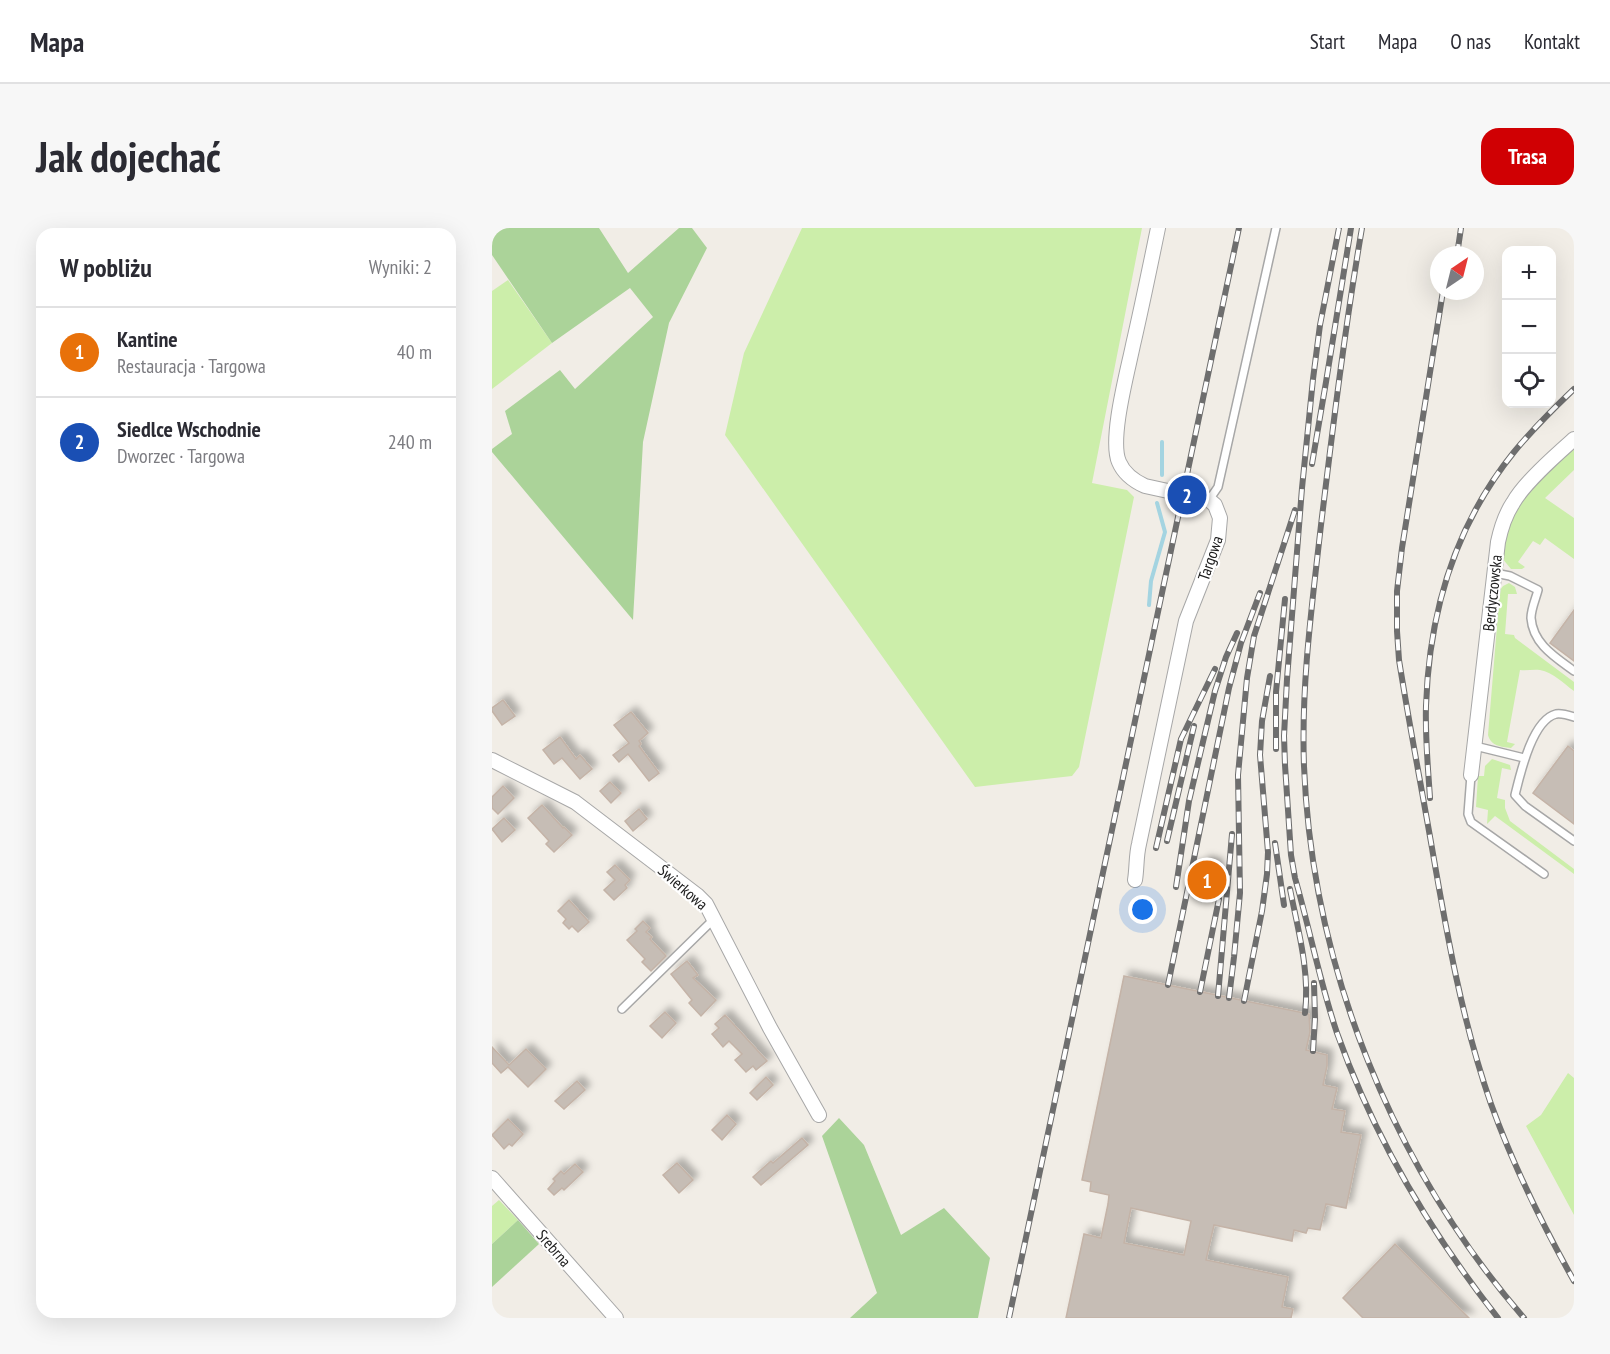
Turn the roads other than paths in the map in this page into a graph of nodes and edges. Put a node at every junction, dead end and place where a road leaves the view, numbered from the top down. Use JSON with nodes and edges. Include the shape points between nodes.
{"nodes":[{"id":1,"x":1158,"y":228,"type":"edge"},
{"id":2,"x":1276,"y":228,"type":"edge"},
{"id":3,"x":1574,"y":439,"type":"edge"},
{"id":4,"x":1209,"y":500,"type":"junction"},
{"id":5,"x":1495,"y":573,"type":"junction"},
{"id":6,"x":1574,"y":671,"type":"edge"},
{"id":7,"x":1574,"y":717,"type":"edge"},
{"id":8,"x":1475,"y":746,"type":"junction"},
{"id":9,"x":1524,"y":758,"type":"junction"},
{"id":10,"x":492,"y":760,"type":"edge"},
{"id":11,"x":1471,"y":775,"type":"joint"},
{"id":12,"x":1574,"y":842,"type":"edge"},
{"id":13,"x":1544,"y":874,"type":"dead end"},
{"id":14,"x":1135,"y":880,"type":"dead end"},
{"id":15,"x":715,"y":918,"type":"junction"},
{"id":16,"x":622,"y":1009,"type":"dead end"},
{"id":17,"x":819,"y":1114,"type":"dead end"},
{"id":18,"x":492,"y":1178,"type":"edge"},
{"id":19,"x":616,"y":1318,"type":"edge"}],
"edges":[{"from":1,"to":4,"type":"street","via":[[1121,403],[1117,454],[1124,471],[1145,486]]},
{"from":2,"to":4,"type":"lane","via":[[1218,487]]},
{"from":3,"to":5,"type":"street","name":"Berdyczowska","via":[[1514,500],[1502,526]]},
{"from":4,"to":14,"type":"street","name":"Targowa","via":[[1220,518],[1218,540],[1186,621],[1137,854]]},
{"from":5,"to":6,"type":"lane","via":[[1538,590],[1531,616],[1535,636]]},
{"from":5,"to":8,"type":"street","name":"Berdyczowska"},
{"from":7,"to":9,"type":"lane","via":[[1562,714],[1545,720]]},
{"from":8,"to":9,"type":"lane"},
{"from":8,"to":11,"type":"street","name":"Berdyczowska"},
{"from":9,"to":12,"type":"lane","via":[[1515,795]]},
{"from":10,"to":15,"type":"street","name":"Świerkowa","via":[[575,802],[697,895]]},
{"from":11,"to":13,"type":"lane","via":[[1471,822]]},
{"from":15,"to":16,"type":"lane"},
{"from":15,"to":17,"type":"street","name":"Świerkowa"},
{"from":18,"to":19,"type":"street","name":"Srebrna"}]}
